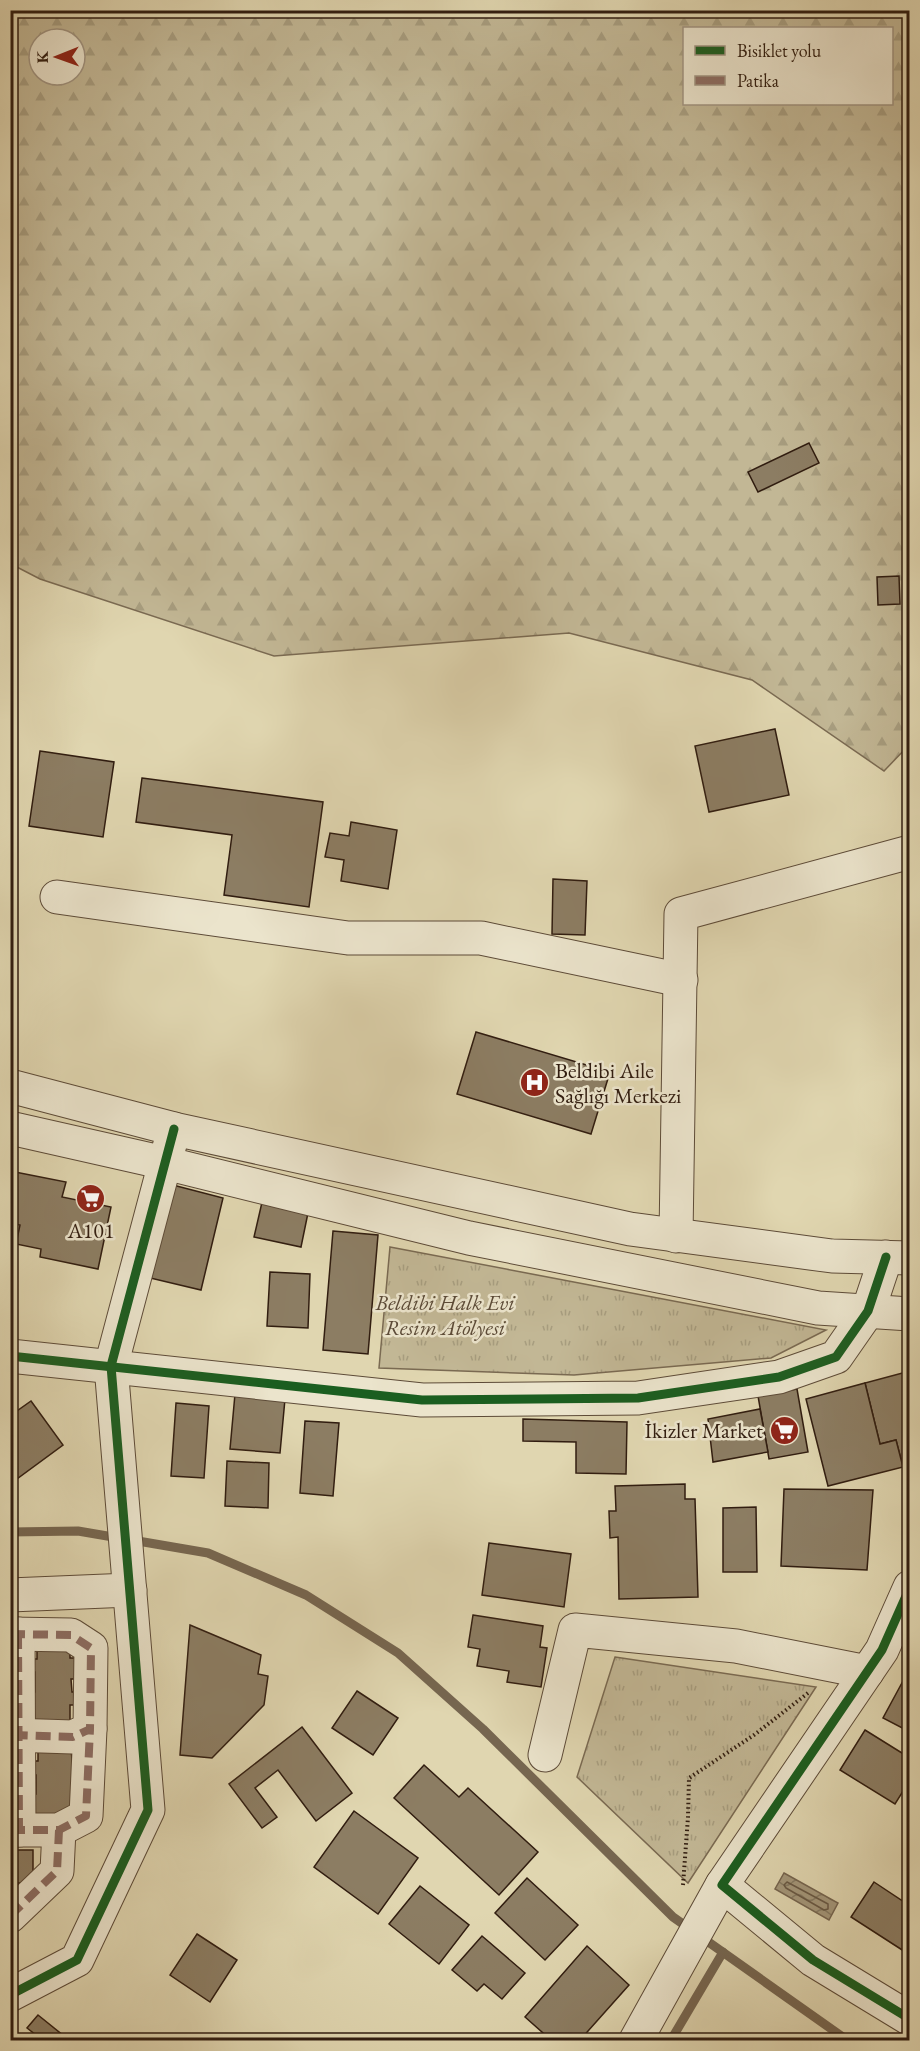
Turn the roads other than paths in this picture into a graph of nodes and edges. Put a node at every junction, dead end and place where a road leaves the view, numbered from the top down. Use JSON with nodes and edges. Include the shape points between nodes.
{"nodes":[{"id":1,"x":909,"y":852,"type":"edge"},
{"id":2,"x":57,"y":897,"type":"dead end"},
{"id":3,"x":681,"y":980,"type":"junction"},
{"id":4,"x":10,"y":1086,"type":"edge"},
{"id":5,"x":10,"y":1128,"type":"edge"},
{"id":6,"x":174,"y":1129,"type":"junction"},
{"id":7,"x":165,"y":1163,"type":"junction"},
{"id":8,"x":676,"y":1236,"type":"junction"},
{"id":9,"x":898,"y":1257,"type":"edge"},
{"id":10,"x":868,"y":1311,"type":"junction"},
{"id":11,"x":909,"y":1314,"type":"edge"},
{"id":12,"x":10,"y":1356,"type":"edge"},
{"id":13,"x":111,"y":1366,"type":"junction"},
{"id":14,"x":130,"y":1590,"type":"junction"},
{"id":15,"x":909,"y":1590,"type":"edge"},
{"id":16,"x":10,"y":1595,"type":"edge"},
{"id":17,"x":14,"y":1634,"type":"edge"},
{"id":18,"x":853,"y":1669,"type":"junction"},
{"id":19,"x":90,"y":1729,"type":"junction"},
{"id":20,"x":15,"y":1735,"type":"edge"},
{"id":21,"x":545,"y":1755,"type":"dead end"},
{"id":22,"x":15,"y":1830,"type":"edge"},
{"id":23,"x":59,"y":1830,"type":"junction"},
{"id":24,"x":722,"y":1885,"type":"junction"},
{"id":25,"x":10,"y":1916,"type":"edge"},
{"id":26,"x":10,"y":1995,"type":"edge"},
{"id":27,"x":909,"y":2019,"type":"edge"},
{"id":28,"x":636,"y":2040,"type":"edge"}],
"edges":[{"from":1,"to":3,"type":"street","via":[[681,914]]},
{"from":2,"to":3,"type":"street","via":[[348,938],[481,938]]},
{"from":3,"to":8,"type":"street"},
{"from":4,"to":6,"type":"street"},
{"from":5,"to":7,"type":"street"},
{"from":6,"to":7,"type":"street"},
{"from":6,"to":8,"type":"street"},
{"from":7,"to":10,"type":"street","via":[[469,1238],[818,1308]]},
{"from":7,"to":13,"type":"street"},
{"from":8,"to":9,"type":"street","via":[[832,1257]]},
{"from":9,"to":10,"type":"street"},
{"from":10,"to":11,"type":"street"},
{"from":10,"to":13,"type":"street","via":[[836,1357],[779,1377],[638,1398],[422,1400]]},
{"from":12,"to":13,"type":"street"},
{"from":13,"to":14,"type":"street"},
{"from":14,"to":16,"type":"street"},
{"from":14,"to":26,"type":"street","via":[[148,1810],[77,1960]]},
{"from":15,"to":18,"type":"street","via":[[882,1650]]},
{"from":17,"to":19,"type":"street","via":[[71,1635],[91,1648]]},
{"from":17,"to":20,"type":"street"},
{"from":18,"to":21,"type":"street","via":[[736,1646],[575,1630]]},
{"from":18,"to":24,"type":"street"},
{"from":19,"to":20,"type":"street","via":[[73,1737]]},
{"from":19,"to":23,"type":"street","via":[[86,1816]]},
{"from":20,"to":22,"type":"street"},
{"from":22,"to":23,"type":"street"},
{"from":23,"to":25,"type":"street","via":[[57,1871]]},
{"from":24,"to":27,"type":"street","via":[[813,1960]]},
{"from":24,"to":28,"type":"street"}]}
